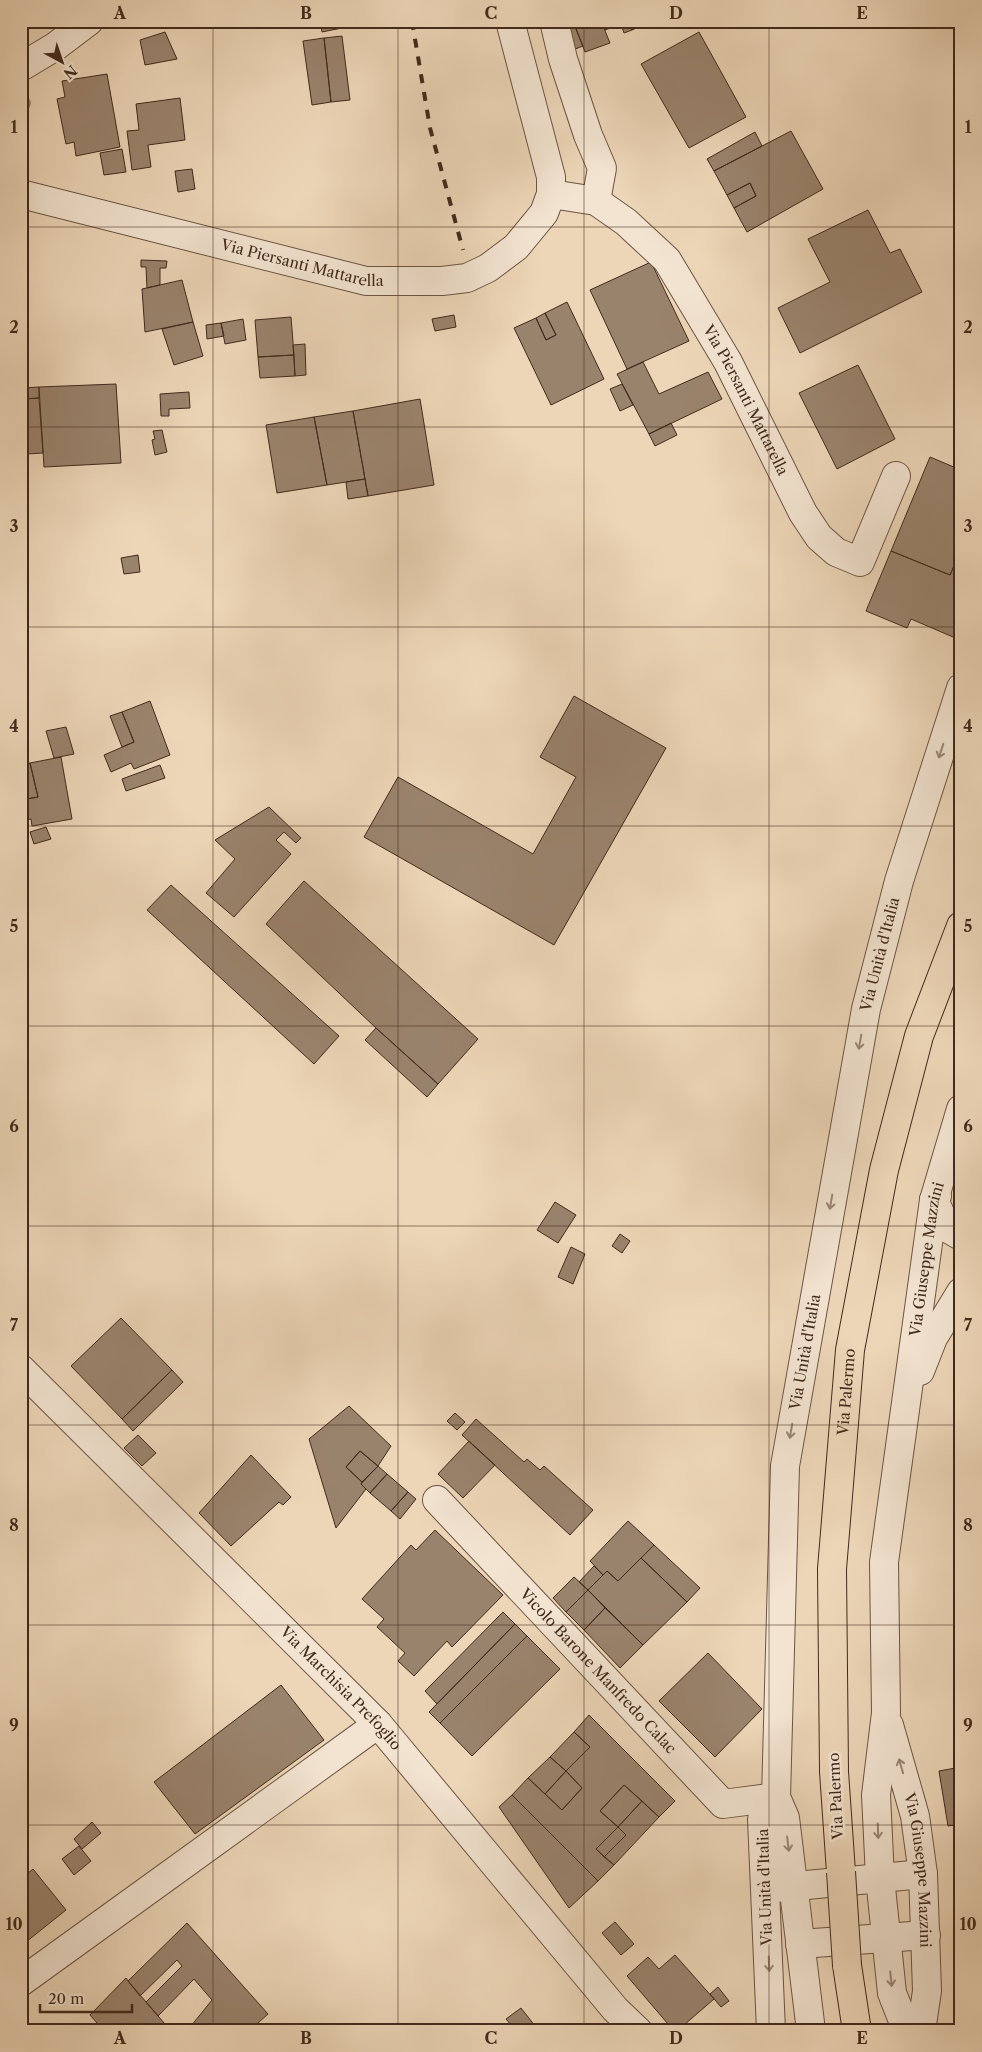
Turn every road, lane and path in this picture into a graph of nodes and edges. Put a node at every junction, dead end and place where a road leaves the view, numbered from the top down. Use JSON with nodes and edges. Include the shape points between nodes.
{"nodes":[{"id":1,"x":510,"y":21,"type":"edge"},
{"id":2,"x":554,"y":21,"type":"edge"},
{"id":3,"x":79,"y":28,"type":"edge"},
{"id":4,"x":21,"y":48,"type":"edge"},
{"id":5,"x":21,"y":67,"type":"edge"},
{"id":6,"x":21,"y":194,"type":"edge"},
{"id":7,"x":551,"y":194,"type":"junction"},
{"id":8,"x":596,"y":201,"type":"junction"},
{"id":9,"x":896,"y":476,"type":"dead end"},
{"id":10,"x":961,"y":688,"type":"edge"},
{"id":11,"x":961,"y":926,"type":"edge"},
{"id":12,"x":961,"y":1110,"type":"edge"},
{"id":13,"x":961,"y":1166,"type":"edge"},
{"id":14,"x":934,"y":1200,"type":"junction"},
{"id":15,"x":961,"y":1236,"type":"edge"},
{"id":16,"x":961,"y":1292,"type":"edge"},
{"id":17,"x":21,"y":1369,"type":"edge"},
{"id":18,"x":904,"y":1412,"type":"junction"},
{"id":19,"x":436,"y":1500,"type":"dead end"},
{"id":20,"x":886,"y":1713,"type":"junction"},
{"id":21,"x":378,"y":1724,"type":"junction"},
{"id":22,"x":776,"y":1797,"type":"junction"},
{"id":23,"x":923,"y":1874,"type":"junction"},
{"id":24,"x":880,"y":1878,"type":"junction"},
{"id":25,"x":794,"y":1887,"type":"junction"},
{"id":26,"x":765,"y":1889,"type":"junction"},
{"id":27,"x":926,"y":1935,"type":"junction"},
{"id":28,"x":886,"y":1938,"type":"junction"},
{"id":29,"x":800,"y":1944,"type":"junction"},
{"id":30,"x":21,"y":1982,"type":"edge"},
{"id":31,"x":638,"y":2031,"type":"edge"},
{"id":32,"x":771,"y":2031,"type":"edge"},
{"id":33,"x":811,"y":2031,"type":"edge"},
{"id":34,"x":858,"y":2031,"type":"edge"},
{"id":35,"x":907,"y":2031,"type":"edge"},
{"id":36,"x":920,"y":2031,"type":"edge"}],
"edges":[{"from":1,"to":7,"type":"street","name":"Via Piersanti Mattarella","via":[[551,177]]},
{"from":2,"to":8,"type":"street","via":[[566,68],[602,168]]},
{"from":3,"to":4,"type":"street"},
{"from":3,"to":5,"type":"street"},
{"from":6,"to":7,"type":"street","name":"Via Piersanti Mattarella","via":[[366,281],[442,282],[467,278],[503,258],[544,213]]},
{"from":7,"to":8,"type":"street","name":"Via Piersanti Mattarella"},
{"from":8,"to":9,"type":"street","name":"Via Piersanti Mattarella","via":[[626,222],[667,260],[728,362],[803,513],[819,537],[836,552],[860,562]]},
{"from":10,"to":22,"type":"street","name":"Via Unità d'Italia","one_way":true,"via":[[898,881],[866,1009],[785,1466]]},
{"from":11,"to":34,"type":"main road","name":"Via Palermo","bridge":true,"via":[[919,1036],[884,1170],[850,1350],[832,1569],[834,1772],[847,1966]]},
{"from":12,"to":14,"type":"street","name":"Via Giuseppe Mazzini"},
{"from":13,"to":14,"type":"street"},
{"from":14,"to":15,"type":"street","via":[[947,1228]]},
{"from":14,"to":18,"type":"street","name":"Via Giuseppe Mazzini"},
{"from":16,"to":18,"type":"street","name":"Via Giuseppe Mazzini","via":[[933,1338]]},
{"from":17,"to":21,"type":"street","name":"Via Marchisia Prefoglio"},
{"from":18,"to":20,"type":"street","name":"Via Giuseppe Mazzini","via":[[884,1562]]},
{"from":19,"to":22,"type":"street","name":"Vicolo Barone Manfredo Calac","via":[[723,1804]]},
{"from":23,"to":20,"type":"street","name":"Via Giuseppe Mazzini","one_way":true,"via":[[915,1816]]},
{"from":20,"to":24,"type":"street","name":"Via Giuseppe Mazzini","one_way":true,"via":[[876,1795]]},
{"from":21,"to":30,"type":"street"},
{"from":21,"to":31,"type":"street","name":"Via Marchisia Prefoglio","via":[[616,2009]]},
{"from":22,"to":25,"type":"street","one_way":true,"via":[[784,1818]]},
{"from":22,"to":26,"type":"street","name":"Via Unità d'Italia","via":[[762,1819]]},
{"from":23,"to":24,"type":"street"},
{"from":23,"to":27,"type":"street","name":"Via Giuseppe Mazzini"},
{"from":24,"to":25,"type":"street"},
{"from":24,"to":28,"type":"street","name":"Via Giuseppe Mazzini"},
{"from":25,"to":26,"type":"street"},
{"from":25,"to":29,"type":"street"},
{"from":26,"to":32,"type":"street","name":"Via Unità d'Italia","one_way":true},
{"from":27,"to":28,"type":"street"},
{"from":27,"to":36,"type":"street","name":"Via Giuseppe Mazzini","via":[[927,1991]]},
{"from":28,"to":29,"type":"street"},
{"from":28,"to":35,"type":"street","name":"Via Giuseppe Mazzini","one_way":true,"via":[[892,1993]]},
{"from":29,"to":33,"type":"street"}]}
